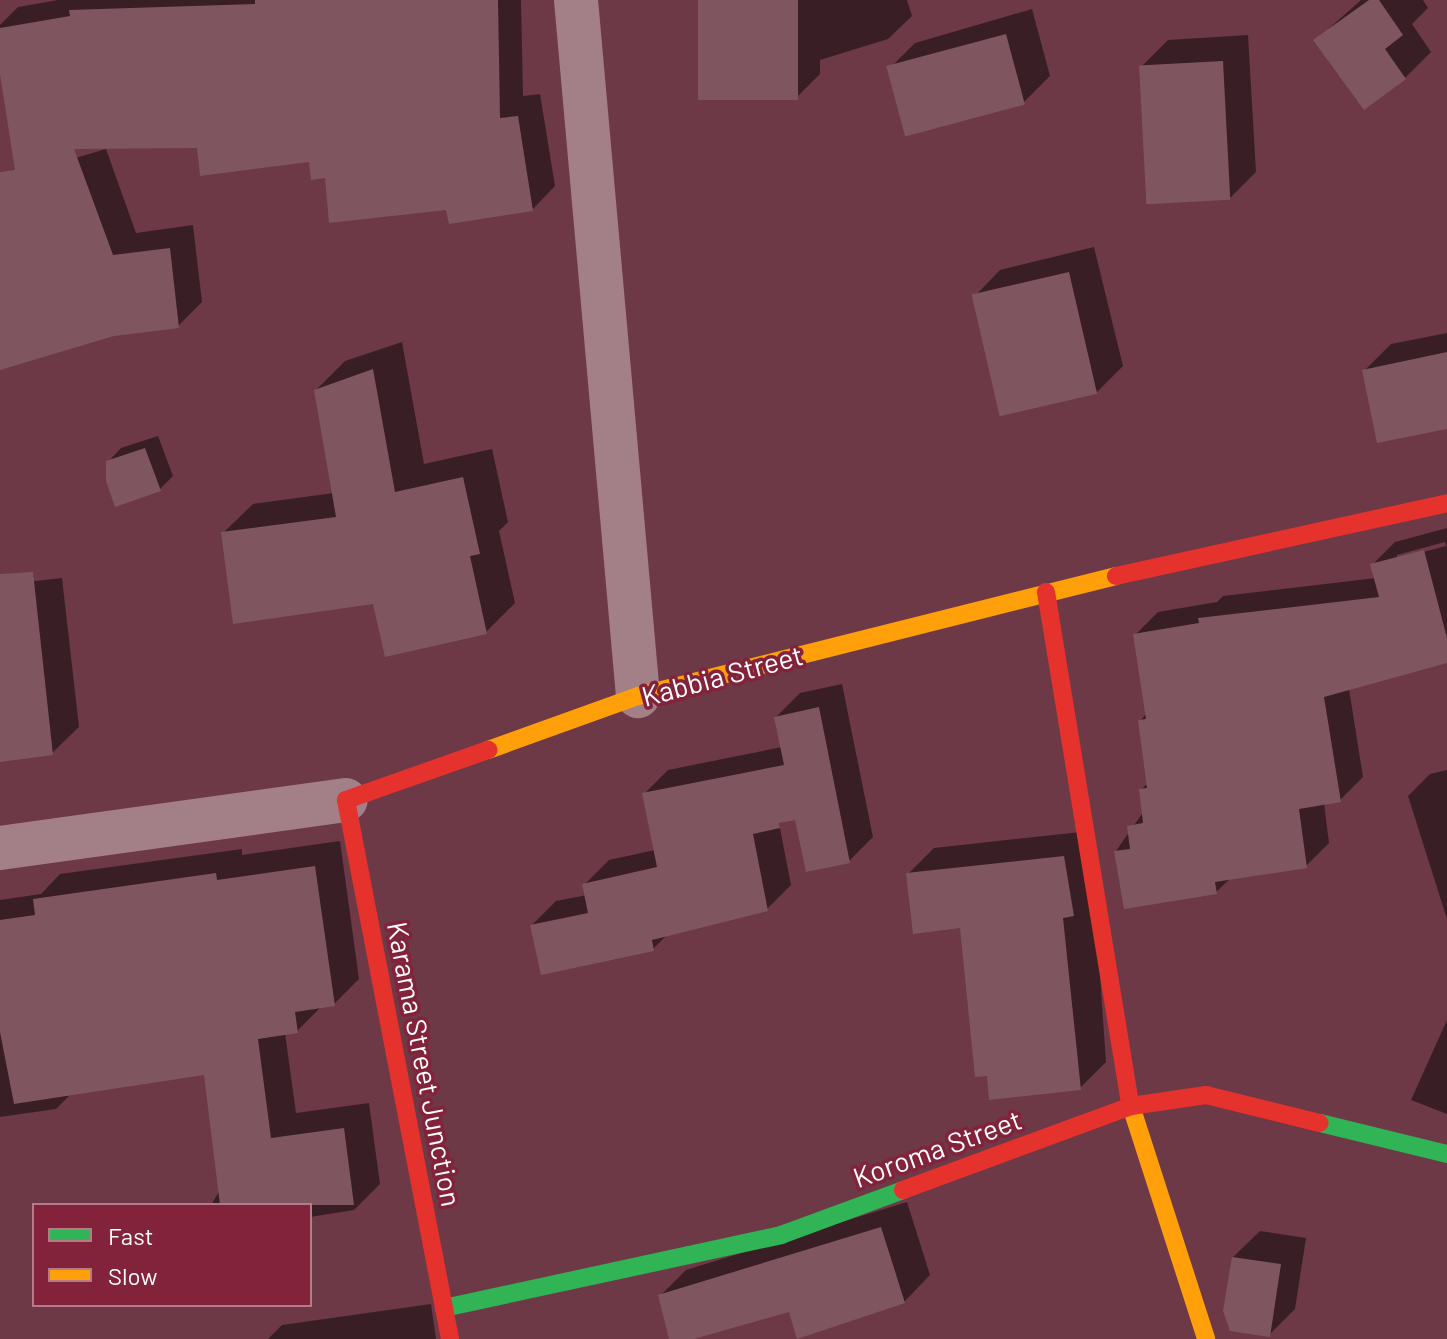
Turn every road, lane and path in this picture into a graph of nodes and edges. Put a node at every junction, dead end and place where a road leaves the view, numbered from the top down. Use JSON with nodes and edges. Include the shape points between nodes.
{"nodes":[{"id":1,"x":576,"y":0,"type":"edge"},
{"id":2,"x":1447,"y":503,"type":"edge"},
{"id":3,"x":1046,"y":592,"type":"junction"},
{"id":4,"x":638,"y":696,"type":"junction"},
{"id":5,"x":346,"y":800,"type":"junction"},
{"id":6,"x":0,"y":848,"type":"edge"},
{"id":7,"x":1131,"y":1106,"type":"junction"},
{"id":8,"x":1447,"y":1154,"type":"edge"},
{"id":9,"x":444,"y":1308,"type":"junction"},
{"id":10,"x":450,"y":1339,"type":"edge"},
{"id":11,"x":1206,"y":1339,"type":"edge"}],
"edges":[{"from":1,"to":4,"type":"street"},
{"from":2,"to":3,"type":"street","name":"Kabbia Street"},
{"from":3,"to":4,"type":"street","name":"Kabbia Street"},
{"from":3,"to":7,"type":"street"},
{"from":4,"to":5,"type":"street","name":"Kabbia Street"},
{"from":5,"to":6,"type":"street","name":"Kabbia Street"},
{"from":5,"to":9,"type":"street","name":"Karama Street Junction"},
{"from":7,"to":8,"type":"street","name":"Koroma Street","via":[[1206,1095]]},
{"from":7,"to":9,"type":"street","name":"Koroma Street","via":[[781,1235]]},
{"from":7,"to":11,"type":"street"},
{"from":9,"to":10,"type":"street","name":"Karama Street Junction"}]}
